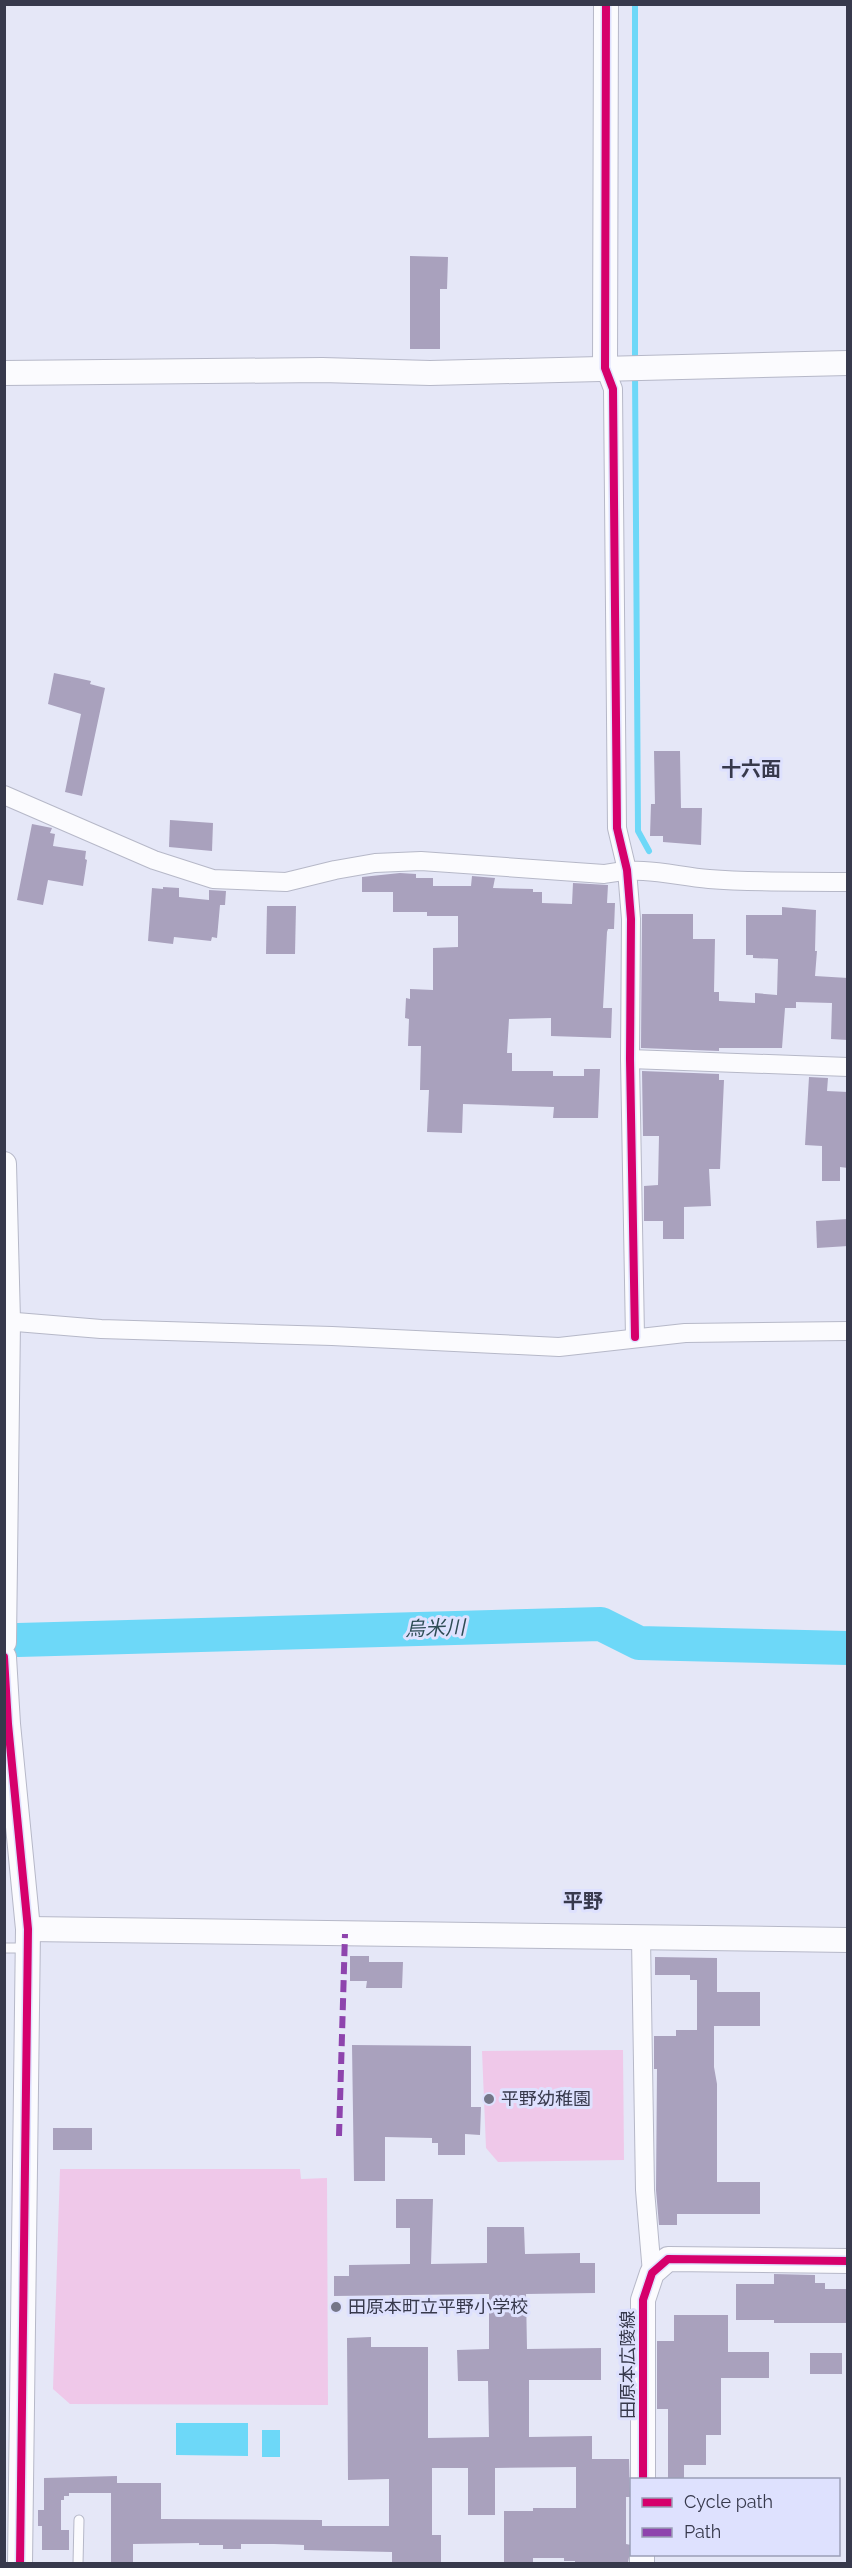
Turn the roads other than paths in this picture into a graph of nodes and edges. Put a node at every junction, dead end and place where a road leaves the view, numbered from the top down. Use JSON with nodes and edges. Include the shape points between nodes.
{"nodes":[{"id":1,"x":606,"y":4,"type":"edge"},
{"id":2,"x":848,"y":363,"type":"edge"},
{"id":3,"x":612,"y":368,"type":"junction"},
{"id":4,"x":4,"y":373,"type":"edge"},
{"id":5,"x":4,"y":795,"type":"edge"},
{"id":6,"x":627,"y":870,"type":"junction"},
{"id":7,"x":848,"y":882,"type":"edge"},
{"id":8,"x":630,"y":1059,"type":"junction"},
{"id":9,"x":848,"y":1067,"type":"edge"},
{"id":10,"x":4,"y":1164,"type":"edge"},
{"id":11,"x":6,"y":1321,"type":"edge"},
{"id":12,"x":848,"y":1331,"type":"edge"},
{"id":13,"x":635,"y":1336,"type":"junction"},
{"id":14,"x":4,"y":1642,"type":"edge"},
{"id":15,"x":4,"y":1657,"type":"edge"},
{"id":16,"x":641,"y":1938,"type":"junction"},
{"id":17,"x":848,"y":1940,"type":"edge"},
{"id":18,"x":20,"y":1942,"type":"edge"},
{"id":19,"x":848,"y":2261,"type":"edge"},
{"id":20,"x":652,"y":2273,"type":"junction"},
{"id":21,"x":643,"y":2478,"type":"edge"},
{"id":22,"x":79,"y":2520,"type":"dead end"},
{"id":23,"x":20,"y":2564,"type":"edge"},
{"id":24,"x":78,"y":2564,"type":"edge"}],
"edges":[{"from":1,"to":3,"type":"street"},
{"from":2,"to":3,"type":"street"},
{"from":3,"to":4,"type":"street"},
{"from":3,"to":6,"type":"street","via":[[617,828]]},
{"from":5,"to":6,"type":"street","via":[[154,860],[213,879],[286,882],[375,863],[421,861],[604,874]]},
{"from":6,"to":7,"type":"street","via":[[658,870],[708,879]]},
{"from":6,"to":8,"type":"street","via":[[631,919]]},
{"from":8,"to":9,"type":"street"},
{"from":8,"to":13,"type":"street"},
{"from":10,"to":11,"type":"street"},
{"from":11,"to":13,"type":"street","via":[[101,1329],[559,1347]]},
{"from":11,"to":14,"type":"street"},
{"from":12,"to":13,"type":"street"},
{"from":15,"to":18,"type":"street"},
{"from":16,"to":17,"type":"street"},
{"from":16,"to":18,"type":"street"},
{"from":16,"to":20,"type":"street","via":[[645,2190]]},
{"from":18,"to":23,"type":"street"},
{"from":19,"to":20,"type":"street","via":[[668,2259]]},
{"from":20,"to":21,"type":"street","name":"田原本広陵線","via":[[643,2300]]},
{"from":22,"to":24,"type":"lane"}]}
